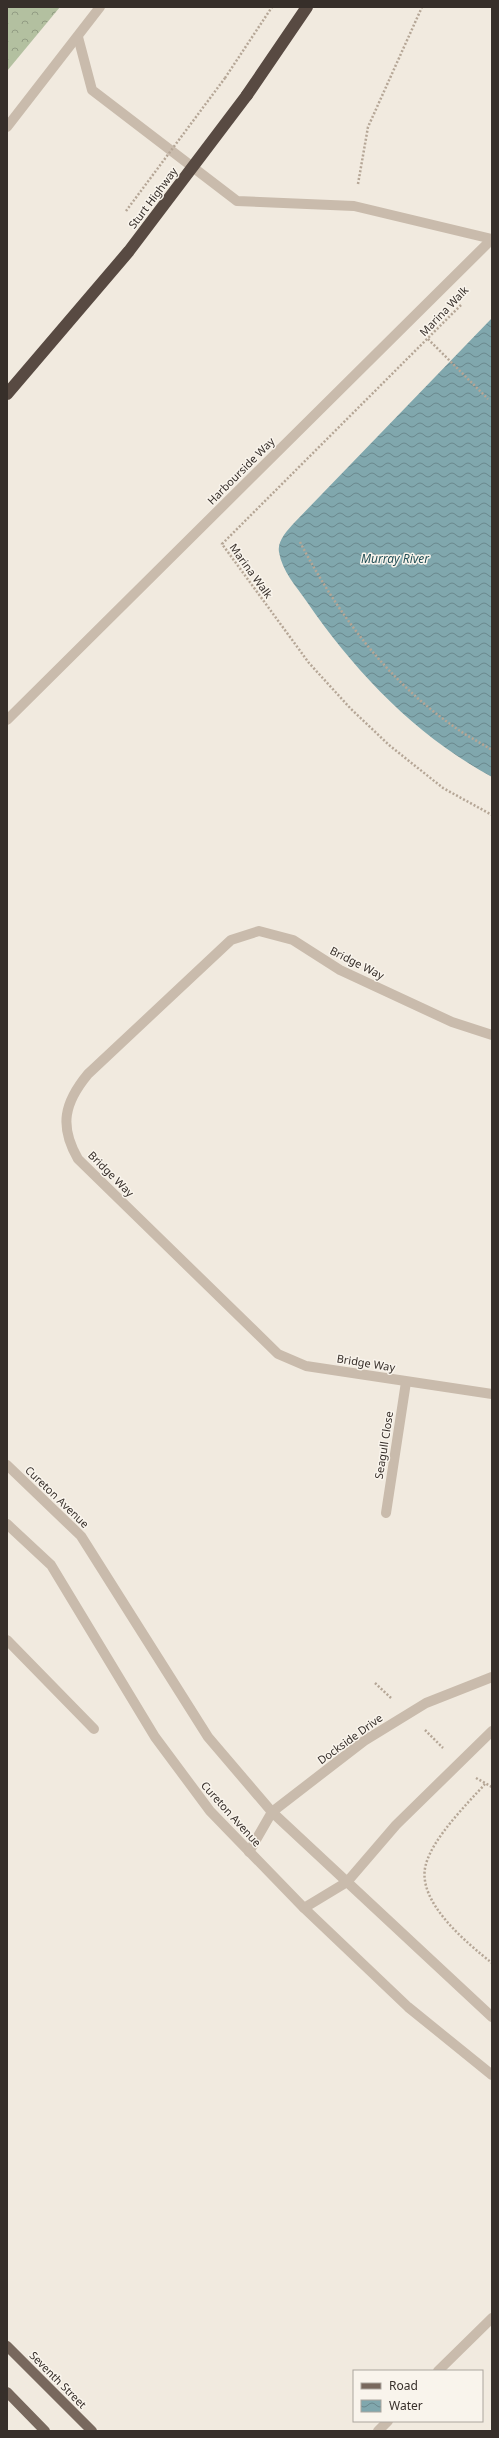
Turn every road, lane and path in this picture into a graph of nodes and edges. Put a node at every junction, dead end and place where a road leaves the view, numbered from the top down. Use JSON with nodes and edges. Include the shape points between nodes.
{"nodes":[{"id":1,"x":100,"y":7,"type":"edge"},
{"id":2,"x":272,"y":7,"type":"edge"},
{"id":3,"x":307,"y":7,"type":"edge"},
{"id":4,"x":422,"y":7,"type":"edge"},
{"id":5,"x":78,"y":37,"type":"junction"},
{"id":6,"x":7,"y":127,"type":"edge"},
{"id":7,"x":354,"y":206,"type":"junction"},
{"id":8,"x":124,"y":214,"type":"dead end"},
{"id":9,"x":492,"y":239,"type":"edge"},
{"id":10,"x":465,"y":301,"type":"dead end"},
{"id":11,"x":428,"y":339,"type":"junction"},
{"id":12,"x":7,"y":394,"type":"edge"},
{"id":13,"x":488,"y":399,"type":"dead end"},
{"id":14,"x":300,"y":542,"type":"dead end"},
{"id":15,"x":7,"y":720,"type":"edge"},
{"id":16,"x":492,"y":750,"type":"edge"},
{"id":17,"x":492,"y":815,"type":"edge"},
{"id":18,"x":492,"y":1035,"type":"edge"},
{"id":19,"x":406,"y":1382,"type":"junction"},
{"id":20,"x":492,"y":1394,"type":"edge"},
{"id":21,"x":7,"y":1465,"type":"edge"},
{"id":22,"x":386,"y":1513,"type":"dead end"},
{"id":23,"x":7,"y":1524,"type":"edge"},
{"id":24,"x":7,"y":1640,"type":"edge"},
{"id":25,"x":492,"y":1677,"type":"edge"},
{"id":26,"x":375,"y":1683,"type":"dead end"},
{"id":27,"x":407,"y":1713,"type":"junction"},
{"id":28,"x":94,"y":1728,"type":"dead end"},
{"id":29,"x":492,"y":1731,"type":"edge"},
{"id":30,"x":458,"y":1763,"type":"junction"},
{"id":31,"x":485,"y":1784,"type":"junction"},
{"id":32,"x":492,"y":1787,"type":"edge"},
{"id":33,"x":272,"y":1812,"type":"junction"},
{"id":34,"x":249,"y":1852,"type":"junction"},
{"id":35,"x":348,"y":1882,"type":"junction"},
{"id":36,"x":304,"y":1908,"type":"junction"},
{"id":37,"x":492,"y":1963,"type":"edge"},
{"id":38,"x":492,"y":2017,"type":"edge"},
{"id":39,"x":492,"y":2075,"type":"edge"},
{"id":40,"x":492,"y":2318,"type":"edge"},
{"id":41,"x":7,"y":2346,"type":"edge"},
{"id":42,"x":439,"y":2370,"type":"edge"},
{"id":43,"x":7,"y":2392,"type":"edge"},
{"id":44,"x":387,"y":2422,"type":"edge"},
{"id":45,"x":45,"y":2431,"type":"edge"},
{"id":46,"x":92,"y":2431,"type":"edge"},
{"id":47,"x":378,"y":2431,"type":"edge"}],
"edges":[{"from":1,"to":5,"type":"street"},
{"from":2,"to":8,"type":"path","bridge":true,"via":[[225,78]]},
{"from":3,"to":12,"type":"highway","name":"Sturt Highway","bridge":true,"via":[[247,95],[129,251]]},
{"from":4,"to":7,"type":"path","via":[[368,127]]},
{"from":5,"to":6,"type":"street"},
{"from":5,"to":7,"type":"street","via":[[92,90],[236,201]]},
{"from":7,"to":9,"type":"street"},
{"from":9,"to":15,"type":"street","name":"Harbourside Way"},
{"from":10,"to":11,"type":"path","name":"Marina Walk"},
{"from":11,"to":13,"type":"path"},
{"from":11,"to":17,"type":"path","name":"Marina Walk","via":[[222,544],[309,663],[351,709],[389,746],[443,788]]},
{"from":14,"to":16,"type":"path","via":[[332,599],[386,666],[420,701],[453,727]]},
{"from":18,"to":19,"type":"street","name":"Bridge Way","via":[[452,1022],[340,970],[293,940],[259,931],[231,940],[178,988],[88,1074],[74,1090],[68,1106],[66,1124],[69,1143],[78,1159],[270,1348],[284,1358],[306,1366]]},
{"from":19,"to":20,"type":"street","name":"Bridge Way"},
{"from":19,"to":22,"type":"street","name":"Seagull Close"},
{"from":21,"to":33,"type":"street","name":"Cureton Avenue","via":[[81,1536],[208,1737]]},
{"from":23,"to":34,"type":"street","name":"Cureton Avenue","via":[[51,1565],[170,1761],[210,1811]]},
{"from":24,"to":28,"type":"street"},
{"from":25,"to":27,"type":"street","name":"Dockside Drive"},
{"from":26,"to":27,"type":"path"},
{"from":27,"to":30,"type":"path"},
{"from":27,"to":33,"type":"street","name":"Dockside Drive","via":[[364,1741]]},
{"from":29,"to":30,"type":"street"},
{"from":30,"to":31,"type":"path"},
{"from":30,"to":35,"type":"street","via":[[396,1825]]},
{"from":31,"to":32,"type":"path"},
{"from":31,"to":37,"type":"path","via":[[432,1848],[425,1865],[424,1881],[432,1901],[449,1924]]},
{"from":33,"to":34,"type":"street","name":"Dockside Drive"},
{"from":33,"to":35,"type":"street","name":"Cureton Avenue"},
{"from":34,"to":36,"type":"street","name":"Cureton Avenue"},
{"from":35,"to":36,"type":"street"},
{"from":35,"to":38,"type":"street","name":"Cureton Avenue"},
{"from":36,"to":39,"type":"street","name":"Cureton Avenue","via":[[408,2007]]},
{"from":40,"to":42,"type":"street"},
{"from":41,"to":46,"type":"main road","name":"Seventh Street"},
{"from":43,"to":45,"type":"main road"},
{"from":44,"to":47,"type":"street"}]}
